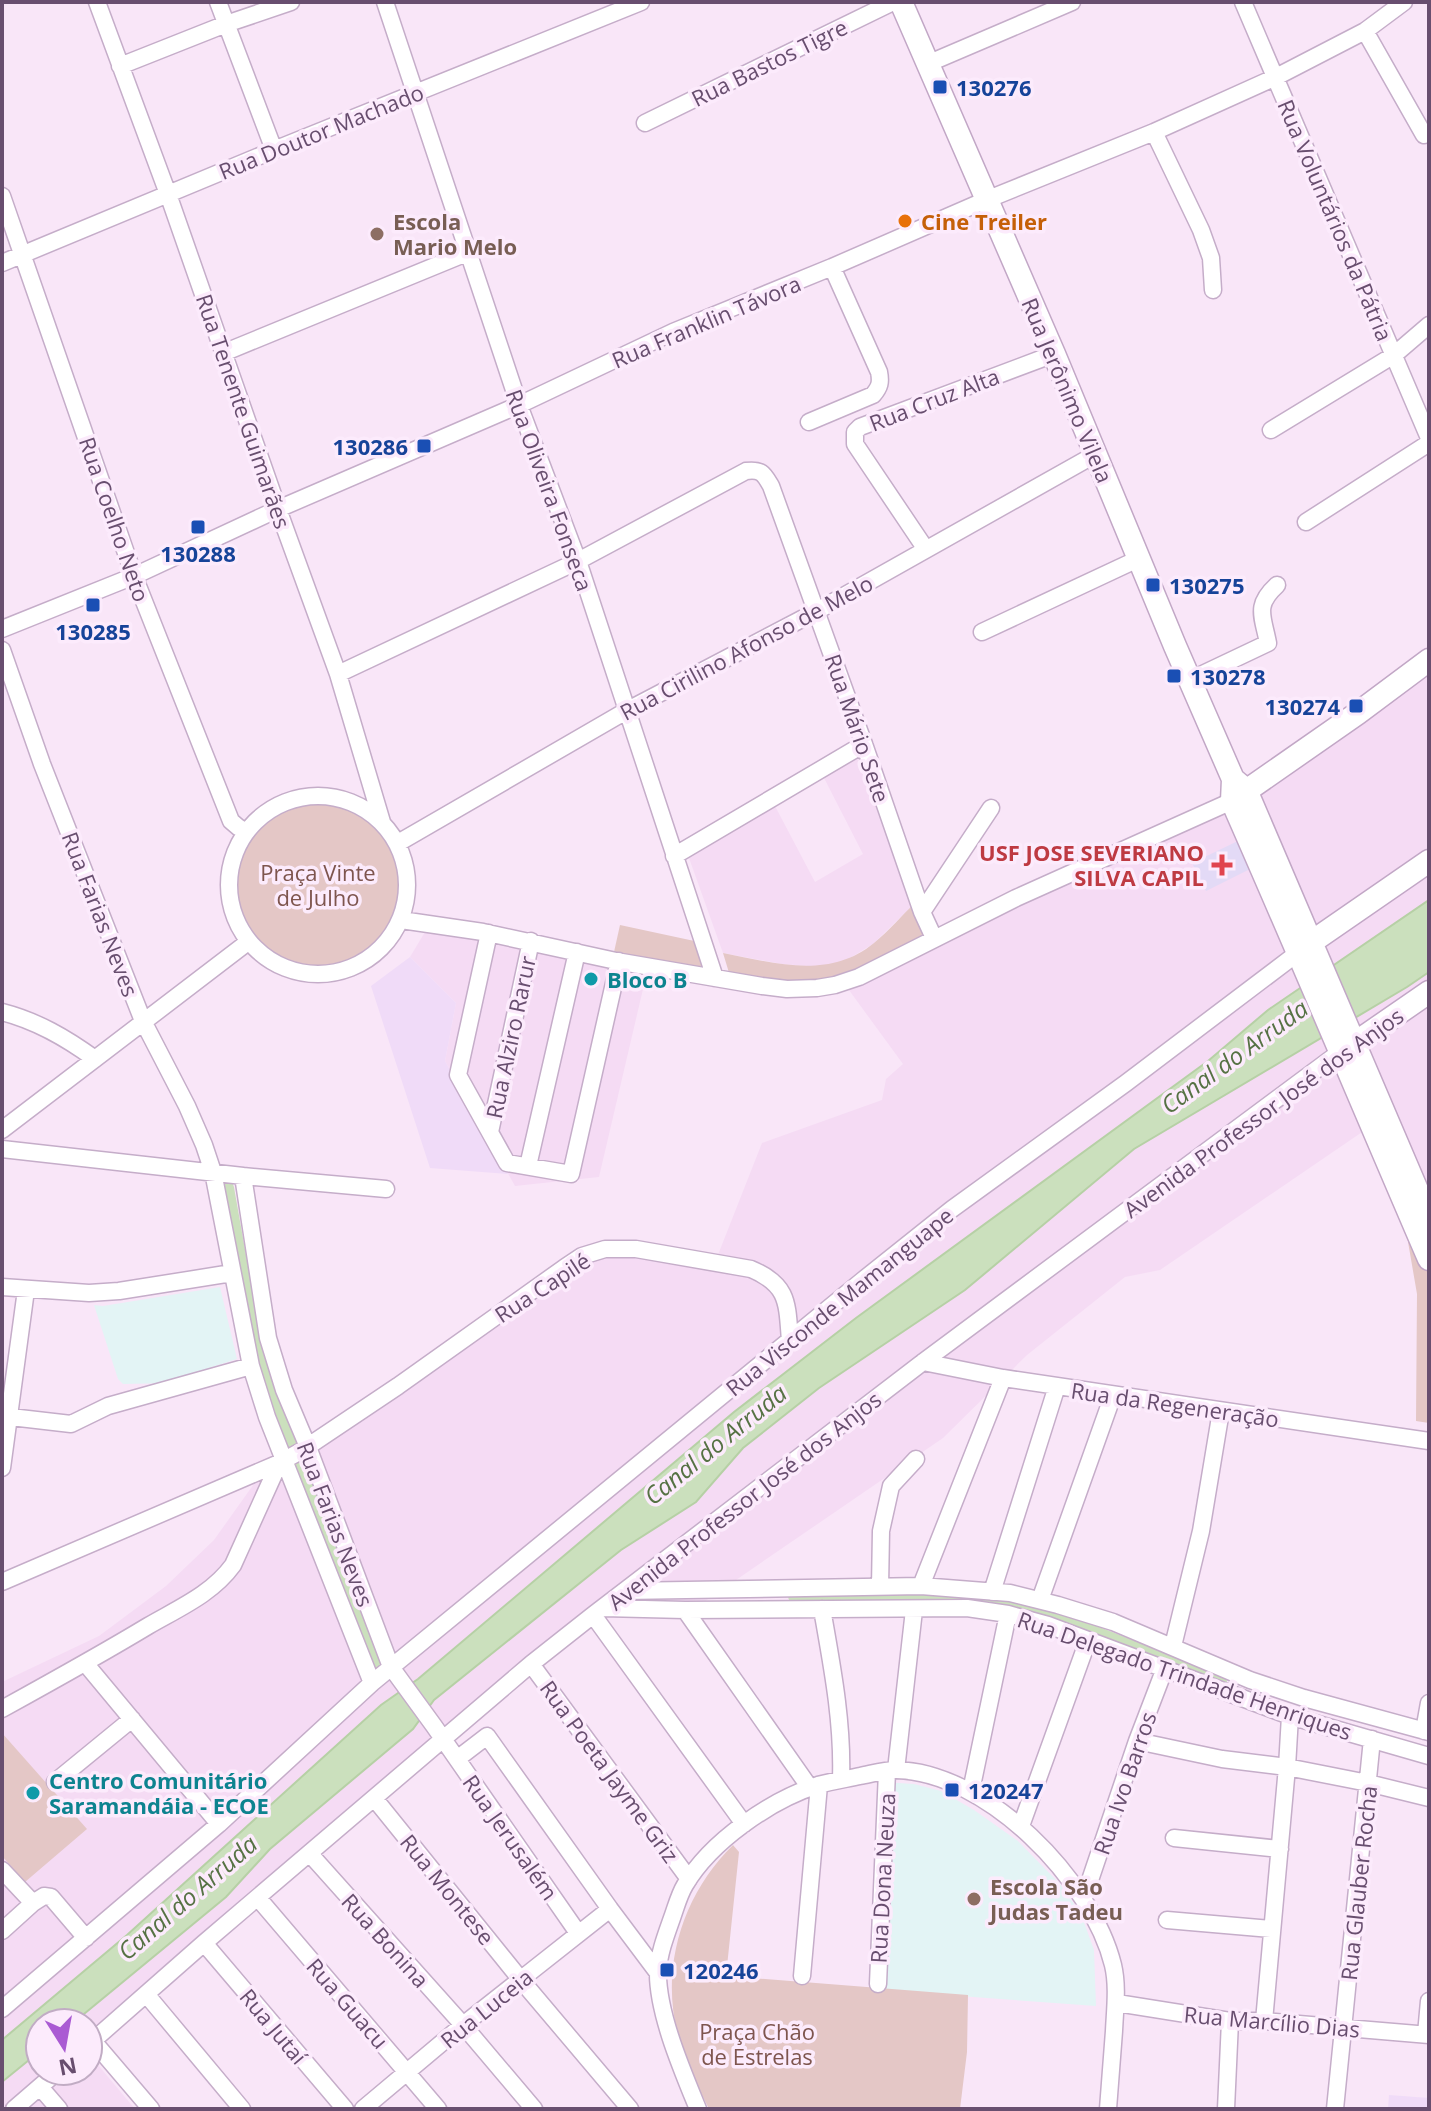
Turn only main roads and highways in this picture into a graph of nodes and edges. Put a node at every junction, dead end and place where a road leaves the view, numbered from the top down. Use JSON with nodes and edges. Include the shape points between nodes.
{"nodes":[{"id":1,"x":901,"y":2,"type":"edge"},
{"id":2,"x":1429,"y":660,"type":"edge"},
{"id":3,"x":1237,"y":790,"type":"junction"},
{"id":4,"x":1429,"y":861,"type":"edge"},
{"id":5,"x":1309,"y":956,"type":"junction"},
{"id":6,"x":1429,"y":992,"type":"edge"},
{"id":7,"x":1345,"y":1042,"type":"junction"},
{"id":8,"x":1429,"y":1218,"type":"edge"},
{"id":9,"x":1429,"y":1259,"type":"edge"}],
"edges":[{"from":1,"to":3,"type":"main road","name":"Rua Jerônimo Vilela"},
{"from":2,"to":3,"type":"main road","via":[[1358,713]]},
{"from":3,"to":5,"type":"main road","name":"Rua Jerônimo Vilela"},
{"from":4,"to":5,"type":"main road"},
{"from":5,"to":7,"type":"main road","name":"Rua Jerônimo Vilela"},
{"from":6,"to":7,"type":"main road","name":"Avenida Professor José dos Anjos"},
{"from":7,"to":8,"type":"main road"},
{"from":7,"to":9,"type":"main road"}]}
